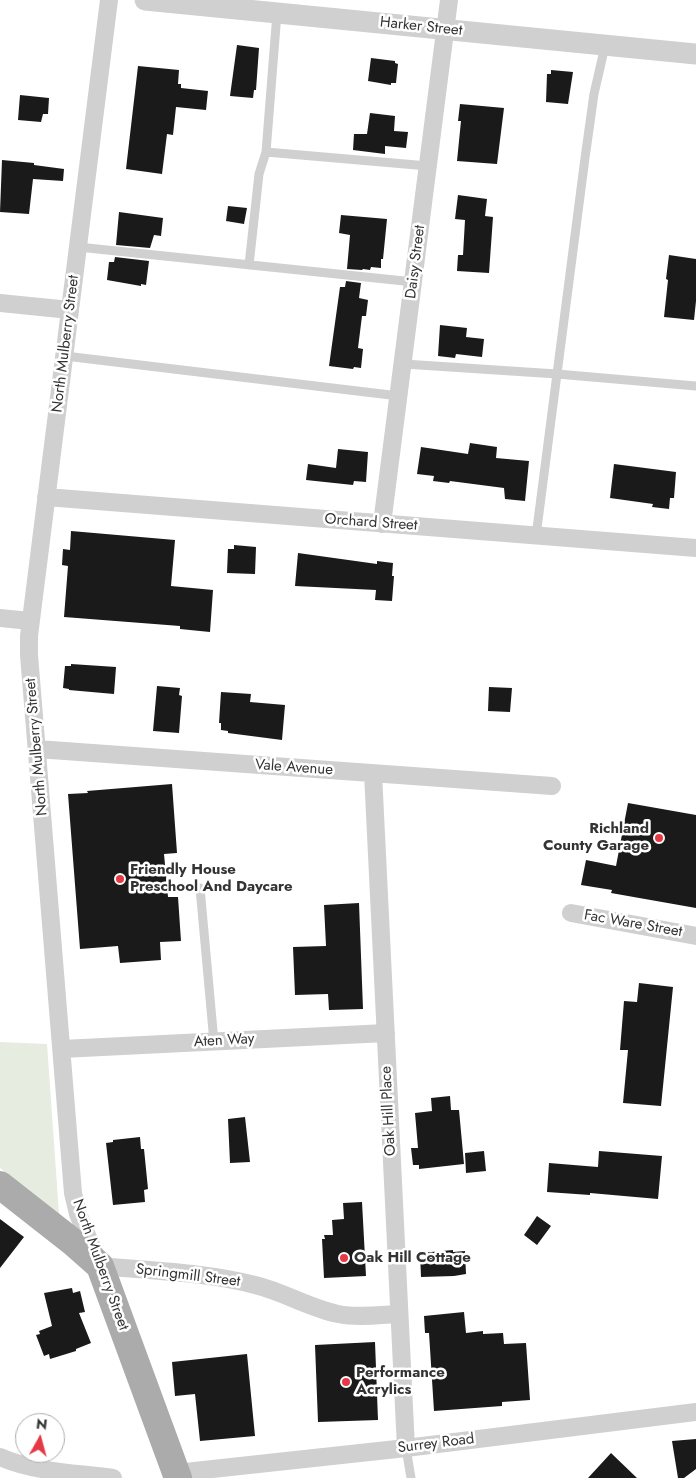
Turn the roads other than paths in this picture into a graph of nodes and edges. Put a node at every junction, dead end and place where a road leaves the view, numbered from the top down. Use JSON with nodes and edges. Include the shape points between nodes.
{"nodes":[{"id":1,"x":109,"y":0,"type":"edge"},
{"id":2,"x":146,"y":0,"type":"edge"},
{"id":3,"x":449,"y":0,"type":"edge"},
{"id":4,"x":277,"y":13,"type":"junction"},
{"id":5,"x":445,"y":30,"type":"junction"},
{"id":6,"x":605,"y":45,"type":"junction"},
{"id":7,"x":696,"y":54,"type":"edge"},
{"id":8,"x":266,"y":152,"type":"junction"},
{"id":9,"x":428,"y":166,"type":"junction"},
{"id":10,"x":78,"y":247,"type":"junction"},
{"id":11,"x":249,"y":265,"type":"junction"},
{"id":12,"x":414,"y":282,"type":"junction"},
{"id":13,"x":0,"y":303,"type":"edge"},
{"id":14,"x":70,"y":310,"type":"junction"},
{"id":15,"x":65,"y":356,"type":"junction"},
{"id":16,"x":404,"y":364,"type":"junction"},
{"id":17,"x":557,"y":374,"type":"junction"},
{"id":18,"x":696,"y":386,"type":"edge"},
{"id":19,"x":399,"y":396,"type":"junction"},
{"id":20,"x":46,"y":498,"type":"junction"},
{"id":21,"x":382,"y":524,"type":"junction"},
{"id":22,"x":536,"y":536,"type":"junction"},
{"id":23,"x":696,"y":548,"type":"edge"},
{"id":24,"x":0,"y":618,"type":"edge"},
{"id":25,"x":30,"y":621,"type":"junction"},
{"id":26,"x":37,"y":749,"type":"junction"},
{"id":27,"x":373,"y":774,"type":"junction"},
{"id":28,"x":552,"y":786,"type":"dead end"},
{"id":29,"x":200,"y":888,"type":"dead end"},
{"id":30,"x":570,"y":913,"type":"dead end"},
{"id":31,"x":696,"y":936,"type":"edge"},
{"id":32,"x":386,"y":1034,"type":"junction"},
{"id":33,"x":214,"y":1042,"type":"junction"},
{"id":34,"x":62,"y":1049,"type":"junction"},
{"id":35,"x":0,"y":1185,"type":"edge"},
{"id":36,"x":100,"y":1266,"type":"junction"},
{"id":37,"x":399,"y":1314,"type":"junction"},
{"id":38,"x":696,"y":1412,"type":"edge"},
{"id":39,"x":406,"y":1448,"type":"junction"},
{"id":40,"x":0,"y":1457,"type":"edge"},
{"id":41,"x":177,"y":1475,"type":"edge"},
{"id":42,"x":113,"y":1478,"type":"edge"},
{"id":43,"x":411,"y":1478,"type":"edge"}],
"edges":[{"from":1,"to":10,"type":"street","name":"North Mulberry Street"},
{"from":2,"to":4,"type":"street","name":"Harker Street"},
{"from":3,"to":5,"type":"street","name":"Daisy Street"},
{"from":4,"to":5,"type":"street","name":"Harker Street"},
{"from":4,"to":8,"type":"lane"},
{"from":5,"to":6,"type":"street","name":"Harker Street"},
{"from":5,"to":9,"type":"street","name":"Daisy Street"},
{"from":6,"to":7,"type":"street","name":"Harker Street"},
{"from":6,"to":17,"type":"lane","via":[[584,158]]},
{"from":8,"to":9,"type":"lane"},
{"from":8,"to":11,"type":"lane","via":[[259,174]]},
{"from":9,"to":12,"type":"street","name":"Daisy Street"},
{"from":10,"to":11,"type":"lane"},
{"from":10,"to":14,"type":"street","name":"North Mulberry Street"},
{"from":11,"to":12,"type":"lane"},
{"from":12,"to":16,"type":"street","name":"Daisy Street"},
{"from":13,"to":14,"type":"street"},
{"from":14,"to":15,"type":"street","name":"North Mulberry Street"},
{"from":15,"to":19,"type":"lane"},
{"from":15,"to":20,"type":"street","name":"North Mulberry Street"},
{"from":16,"to":17,"type":"lane"},
{"from":16,"to":19,"type":"street","name":"Daisy Street"},
{"from":17,"to":18,"type":"lane"},
{"from":17,"to":22,"type":"lane"},
{"from":19,"to":21,"type":"street","name":"Daisy Street"},
{"from":20,"to":21,"type":"street","name":"Orchard Street"},
{"from":20,"to":25,"type":"street","name":"North Mulberry Street"},
{"from":21,"to":22,"type":"street","name":"Orchard Street"},
{"from":22,"to":23,"type":"street","name":"Orchard Street"},
{"from":24,"to":25,"type":"street"},
{"from":25,"to":26,"type":"street","name":"North Mulberry Street","via":[[29,655]]},
{"from":26,"to":27,"type":"street","name":"Vale Avenue"},
{"from":26,"to":34,"type":"street","name":"North Mulberry Street"},
{"from":27,"to":28,"type":"street","name":"Vale Avenue"},
{"from":27,"to":32,"type":"street","name":"Oak Hill Place"},
{"from":29,"to":33,"type":"lane"},
{"from":30,"to":31,"type":"street","name":"Fac Ware Street"},
{"from":32,"to":33,"type":"street","name":"Aten Way"},
{"from":32,"to":37,"type":"street","name":"Oak Hill Place"},
{"from":33,"to":34,"type":"street","name":"Aten Way"},
{"from":34,"to":36,"type":"street","name":"North Mulberry Street","via":[[73,1192],[78,1214]]},
{"from":35,"to":36,"type":"main road"},
{"from":36,"to":37,"type":"street","name":"Springmill Street","via":[[235,1280],[338,1314]]},
{"from":36,"to":41,"type":"main road","name":"North Mulberry Street"},
{"from":37,"to":39,"type":"street","name":"Oak Hill Place"},
{"from":38,"to":39,"type":"street","name":"Surrey Road"},
{"from":39,"to":41,"type":"street","name":"Surrey Road"},
{"from":39,"to":43,"type":"lane"},
{"from":40,"to":42,"type":"street","via":[[32,1467]]}]}
